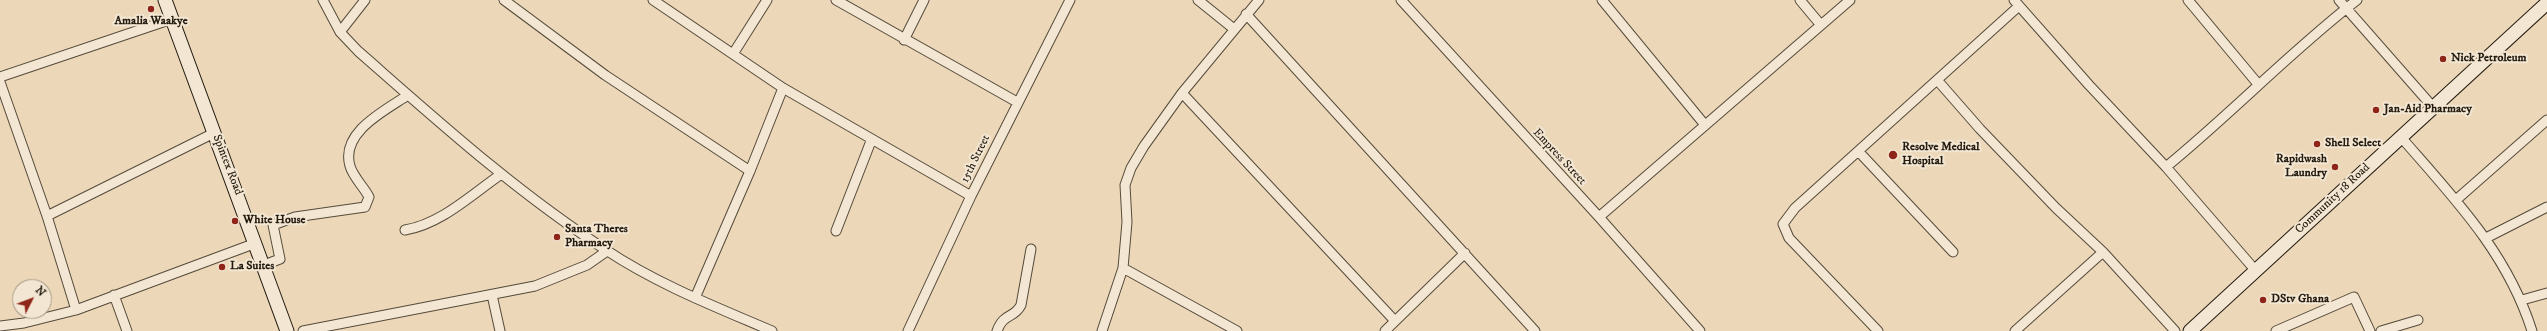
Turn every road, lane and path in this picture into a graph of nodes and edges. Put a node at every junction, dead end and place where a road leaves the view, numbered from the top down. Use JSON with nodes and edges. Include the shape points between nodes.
{"nodes":[{"id":1,"x":165,"y":0,"type":"edge"},
{"id":2,"x":323,"y":0,"type":"edge"},
{"id":3,"x":365,"y":0,"type":"edge"},
{"id":4,"x":504,"y":0,"type":"edge"},
{"id":5,"x":653,"y":0,"type":"edge"},
{"id":6,"x":767,"y":0,"type":"edge"},
{"id":7,"x":836,"y":0,"type":"edge"},
{"id":8,"x":924,"y":0,"type":"edge"},
{"id":9,"x":1070,"y":0,"type":"edge"},
{"id":10,"x":1198,"y":0,"type":"edge"},
{"id":11,"x":1259,"y":0,"type":"edge"},
{"id":12,"x":1401,"y":0,"type":"edge"},
{"id":13,"x":1602,"y":0,"type":"edge"},
{"id":14,"x":1800,"y":0,"type":"edge"},
{"id":15,"x":1850,"y":0,"type":"edge"},
{"id":16,"x":2188,"y":0,"type":"edge"},
{"id":17,"x":2339,"y":0,"type":"edge"},
{"id":18,"x":2357,"y":0,"type":"edge"},
{"id":19,"x":2016,"y":3,"type":"edge"},
{"id":20,"x":2547,"y":3,"type":"edge"},
{"id":21,"x":2346,"y":8,"type":"junction"},
{"id":22,"x":1246,"y":14,"type":"junction"},
{"id":23,"x":172,"y":19,"type":"junction"},
{"id":24,"x":1820,"y":24,"type":"junction"},
{"id":25,"x":1234,"y":29,"type":"junction"},
{"id":26,"x":340,"y":32,"type":"junction"},
{"id":27,"x":904,"y":40,"type":"junction"},
{"id":28,"x":733,"y":54,"type":"junction"},
{"id":29,"x":0,"y":77,"type":"edge"},
{"id":30,"x":1938,"y":81,"type":"junction"},
{"id":31,"x":0,"y":82,"type":"edge"},
{"id":32,"x":2258,"y":84,"type":"junction"},
{"id":33,"x":783,"y":88,"type":"junction"},
{"id":34,"x":1182,"y":93,"type":"junction"},
{"id":35,"x":408,"y":95,"type":"junction"},
{"id":36,"x":1017,"y":102,"type":"junction"},
{"id":37,"x":2432,"y":106,"type":"junction"},
{"id":38,"x":2547,"y":120,"type":"edge"},
{"id":39,"x":1705,"y":125,"type":"junction"},
{"id":40,"x":214,"y":133,"type":"junction"},
{"id":41,"x":2400,"y":136,"type":"junction"},
{"id":42,"x":871,"y":141,"type":"junction"},
{"id":43,"x":1859,"y":152,"type":"junction"},
{"id":44,"x":2166,"y":167,"type":"junction"},
{"id":45,"x":750,"y":171,"type":"junction"},
{"id":46,"x":500,"y":175,"type":"junction"},
{"id":47,"x":971,"y":196,"type":"junction"},
{"id":48,"x":2456,"y":200,"type":"junction"},
{"id":49,"x":2547,"y":207,"type":"edge"},
{"id":50,"x":47,"y":216,"type":"junction"},
{"id":51,"x":1599,"y":217,"type":"junction"},
{"id":52,"x":405,"y":230,"type":"dead end"},
{"id":53,"x":836,"y":231,"type":"dead end"},
{"id":54,"x":2486,"y":238,"type":"junction"},
{"id":55,"x":256,"y":243,"type":"junction"},
{"id":56,"x":1031,"y":249,"type":"dead end"},
{"id":57,"x":607,"y":251,"type":"junction"},
{"id":58,"x":1954,"y":252,"type":"dead end"},
{"id":59,"x":2103,"y":252,"type":"junction"},
{"id":60,"x":1465,"y":253,"type":"junction"},
{"id":61,"x":264,"y":265,"type":"junction"},
{"id":62,"x":1123,"y":268,"type":"junction"},
{"id":63,"x":2256,"y":270,"type":"junction"},
{"id":64,"x":2547,"y":293,"type":"edge"},
{"id":65,"x":114,"y":295,"type":"junction"},
{"id":66,"x":492,"y":295,"type":"junction"},
{"id":67,"x":695,"y":298,"type":"junction"},
{"id":68,"x":2522,"y":300,"type":"junction"},
{"id":69,"x":76,"y":310,"type":"junction"},
{"id":70,"x":2418,"y":320,"type":"dead end"},
{"id":71,"x":1395,"y":321,"type":"junction"},
{"id":72,"x":0,"y":326,"type":"edge"},
{"id":73,"x":127,"y":331,"type":"edge"},
{"id":74,"x":287,"y":331,"type":"edge"},
{"id":75,"x":303,"y":331,"type":"edge"},
{"id":76,"x":500,"y":331,"type":"edge"},
{"id":77,"x":772,"y":331,"type":"edge"},
{"id":78,"x":908,"y":331,"type":"edge"},
{"id":79,"x":996,"y":331,"type":"edge"},
{"id":80,"x":1102,"y":331,"type":"edge"},
{"id":81,"x":1237,"y":331,"type":"edge"},
{"id":82,"x":1385,"y":331,"type":"edge"},
{"id":83,"x":1535,"y":331,"type":"edge"},
{"id":84,"x":1700,"y":331,"type":"edge"},
{"id":85,"x":1878,"y":331,"type":"edge"},
{"id":86,"x":2014,"y":331,"type":"edge"},
{"id":87,"x":2175,"y":331,"type":"edge"},
{"id":88,"x":2190,"y":331,"type":"edge"},
{"id":89,"x":2276,"y":331,"type":"edge"},
{"id":90,"x":2370,"y":331,"type":"edge"},
{"id":91,"x":2381,"y":331,"type":"edge"},
{"id":92,"x":2532,"y":331,"type":"edge"}],
"edges":[{"from":1,"to":23,"type":"main road","name":"Spintex Road"},
{"from":2,"to":26,"type":"street"},
{"from":3,"to":26,"type":"street"},
{"from":4,"to":45,"type":"street","via":[[605,75]]},
{"from":5,"to":28,"type":"street"},
{"from":6,"to":28,"type":"street"},
{"from":7,"to":27,"type":"street"},
{"from":8,"to":27,"type":"street"},
{"from":9,"to":36,"type":"street","name":"15th Street"},
{"from":10,"to":25,"type":"street"},
{"from":11,"to":22,"type":"street"},
{"from":12,"to":51,"type":"street","name":"Empress Street"},
{"from":13,"to":39,"type":"street"},
{"from":14,"to":24,"type":"street"},
{"from":15,"to":24,"type":"street"},
{"from":16,"to":32,"type":"street"},
{"from":17,"to":21,"type":"street"},
{"from":18,"to":21,"type":"street"},
{"from":19,"to":30,"type":"street"},
{"from":19,"to":44,"type":"street"},
{"from":20,"to":37,"type":"main road","name":"Community 18 Road"},
{"from":21,"to":32,"type":"street"},
{"from":21,"to":37,"type":"street"},
{"from":22,"to":25,"type":"street"},
{"from":22,"to":60,"type":"street"},
{"from":23,"to":29,"type":"street"},
{"from":23,"to":40,"type":"main road","name":"Spintex Road"},
{"from":24,"to":39,"type":"street"},
{"from":25,"to":34,"type":"street"},
{"from":26,"to":35,"type":"street"},
{"from":27,"to":36,"type":"street"},
{"from":28,"to":33,"type":"street"},
{"from":30,"to":43,"type":"street"},
{"from":30,"to":59,"type":"street","via":[[2056,208]]},
{"from":31,"to":50,"type":"street"},
{"from":32,"to":44,"type":"street"},
{"from":33,"to":42,"type":"street"},
{"from":33,"to":45,"type":"street"},
{"from":34,"to":62,"type":"street","via":[[1144,146],[1131,168],[1125,185],[1128,222]]},
{"from":34,"to":71,"type":"street"},
{"from":35,"to":46,"type":"street"},
{"from":35,"to":61,"type":"street","via":[[373,118],[359,131],[349,151],[350,167],[369,197],[365,207],[295,218],[273,225],[280,259]]},
{"from":36,"to":47,"type":"street","name":"15th Street"},
{"from":37,"to":41,"type":"main road","name":"Community 18 Road"},
{"from":38,"to":48,"type":"street"},
{"from":39,"to":51,"type":"street"},
{"from":40,"to":50,"type":"street"},
{"from":40,"to":55,"type":"main road","name":"Spintex Road"},
{"from":41,"to":48,"type":"street"},
{"from":41,"to":63,"type":"main road","name":"Community 18 Road"},
{"from":42,"to":47,"type":"street"},
{"from":42,"to":53,"type":"street"},
{"from":43,"to":58,"type":"street"},
{"from":43,"to":85,"type":"street","via":[[1795,208],[1783,224],[1789,238]]},
{"from":44,"to":63,"type":"street"},
{"from":45,"to":67,"type":"street"},
{"from":46,"to":52,"type":"street","via":[[442,215],[418,228]]},
{"from":46,"to":57,"type":"street"},
{"from":47,"to":78,"type":"street","name":"15th Street"},
{"from":48,"to":54,"type":"street"},
{"from":49,"to":54,"type":"street"},
{"from":50,"to":69,"type":"street"},
{"from":51,"to":84,"type":"street","name":"Empress Street"},
{"from":54,"to":68,"type":"street"},
{"from":55,"to":61,"type":"main road","name":"Spintex Road"},
{"from":55,"to":65,"type":"street"},
{"from":56,"to":79,"type":"street","via":[[1021,305],[1018,310],[1004,317]]},
{"from":57,"to":66,"type":"street","via":[[588,265],[562,277]]},
{"from":57,"to":67,"type":"street"},
{"from":59,"to":86,"type":"street"},
{"from":59,"to":87,"type":"street"},
{"from":60,"to":71,"type":"street"},
{"from":60,"to":83,"type":"street"},
{"from":61,"to":74,"type":"main road","name":"Spintex Road"},
{"from":62,"to":80,"type":"street"},
{"from":62,"to":81,"type":"street"},
{"from":63,"to":88,"type":"main road","name":"Community 18 Road"},
{"from":64,"to":68,"type":"street"},
{"from":65,"to":69,"type":"street"},
{"from":65,"to":73,"type":"street"},
{"from":66,"to":75,"type":"street"},
{"from":66,"to":76,"type":"street"},
{"from":67,"to":77,"type":"street"},
{"from":68,"to":92,"type":"street"},
{"from":69,"to":72,"type":"street","via":[[24,323]]},
{"from":70,"to":91,"type":"street"},
{"from":71,"to":82,"type":"street"},
{"from":89,"to":90,"type":"street","via":[[2354,297]]}]}
